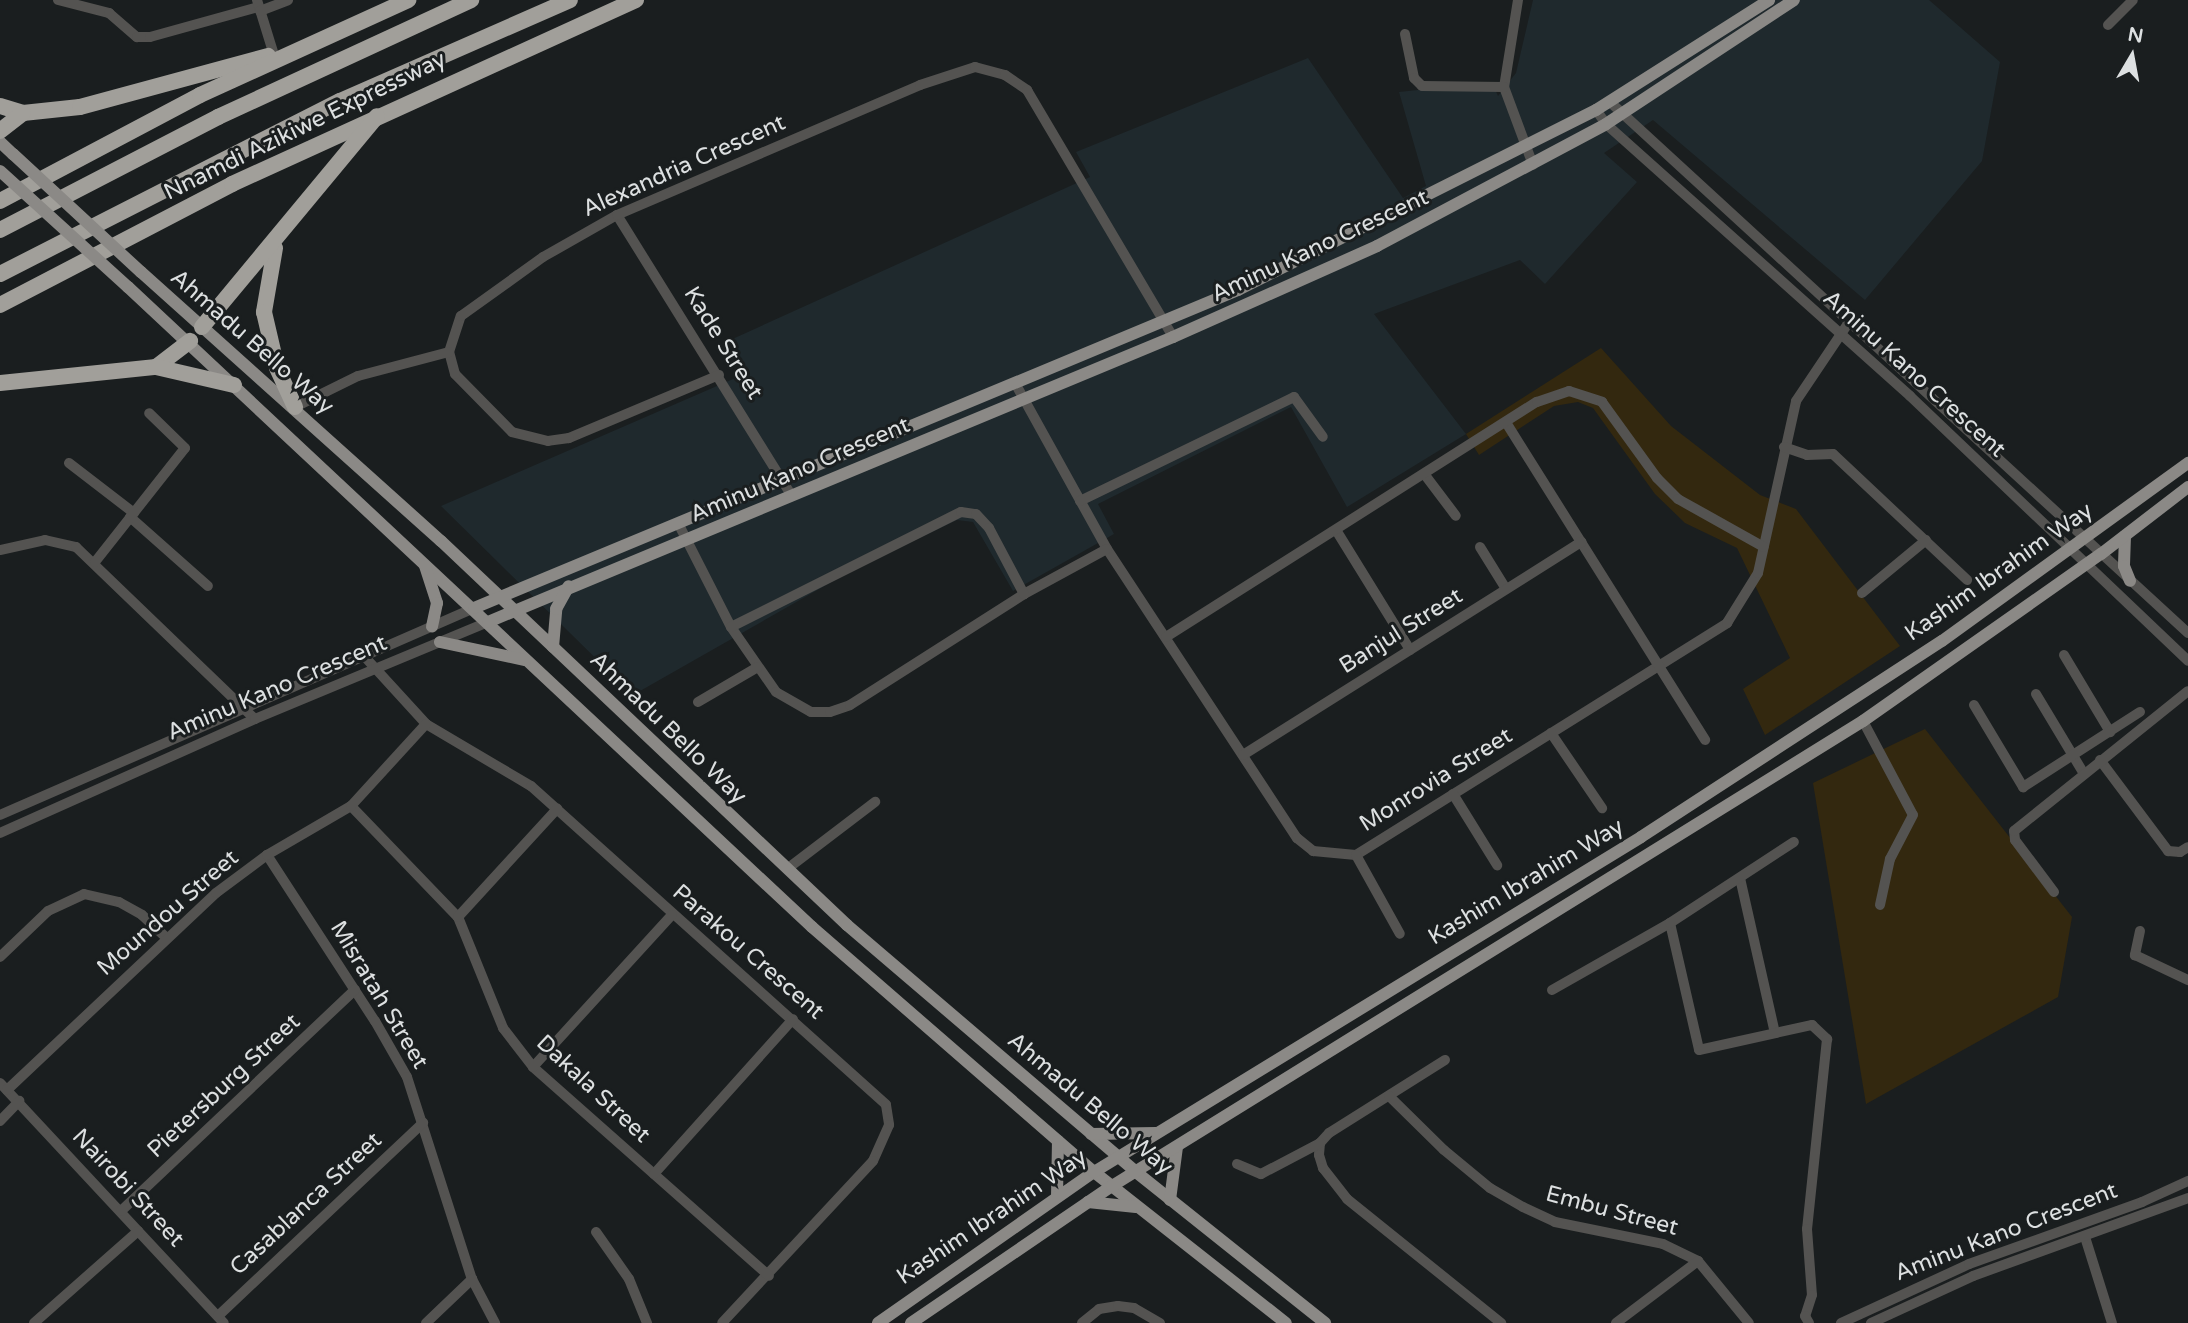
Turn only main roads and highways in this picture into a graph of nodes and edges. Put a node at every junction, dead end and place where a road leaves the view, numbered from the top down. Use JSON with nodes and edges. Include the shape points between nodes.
{"nodes":[{"id":1,"x":408,"y":0,"type":"edge"},
{"id":2,"x":471,"y":0,"type":"edge"},
{"id":3,"x":570,"y":0,"type":"edge"},
{"id":4,"x":636,"y":0,"type":"edge"},
{"id":5,"x":1769,"y":0,"type":"edge"},
{"id":6,"x":1794,"y":0,"type":"edge"},
{"id":7,"x":281,"y":55,"type":"junction"},
{"id":8,"x":0,"y":106,"type":"edge"},
{"id":9,"x":23,"y":113,"type":"junction"},
{"id":10,"x":380,"y":113,"type":"junction"},
{"id":11,"x":0,"y":131,"type":"edge"},
{"id":12,"x":0,"y":142,"type":"edge"},
{"id":13,"x":0,"y":171,"type":"edge"},
{"id":14,"x":0,"y":201,"type":"edge"},
{"id":15,"x":0,"y":230,"type":"edge"},
{"id":16,"x":276,"y":244,"type":"junction"},
{"id":17,"x":0,"y":274,"type":"edge"},
{"id":18,"x":0,"y":305,"type":"edge"},
{"id":19,"x":202,"y":327,"type":"junction"},
{"id":20,"x":190,"y":341,"type":"junction"},
{"id":21,"x":156,"y":367,"type":"junction"},
{"id":22,"x":0,"y":383,"type":"edge"},
{"id":23,"x":234,"y":385,"type":"junction"},
{"id":24,"x":295,"y":407,"type":"junction"},
{"id":25,"x":2188,"y":463,"type":"edge"},
{"id":26,"x":2188,"y":487,"type":"edge"},
{"id":27,"x":2125,"y":536,"type":"junction"},
{"id":28,"x":424,"y":562,"type":"junction"},
{"id":29,"x":2130,"y":581,"type":"road end"},
{"id":30,"x":486,"y":583,"type":"junction"},
{"id":31,"x":569,"y":586,"type":"junction"},
{"id":32,"x":517,"y":591,"type":"junction"},
{"id":33,"x":501,"y":597,"type":"junction"},
{"id":34,"x":474,"y":608,"type":"junction"},
{"id":35,"x":514,"y":610,"type":"junction"},
{"id":36,"x":488,"y":622,"type":"junction"},
{"id":37,"x":432,"y":626,"type":"road end"},
{"id":38,"x":440,"y":642,"type":"road end"},
{"id":39,"x":553,"y":647,"type":"junction"},
{"id":40,"x":530,"y":661,"type":"junction"},
{"id":41,"x":1160,"y":1133,"type":"junction"},
{"id":42,"x":1091,"y":1134,"type":"junction"},
{"id":43,"x":1058,"y":1141,"type":"junction"},
{"id":44,"x":1177,"y":1147,"type":"junction"},
{"id":45,"x":1119,"y":1158,"type":"junction"},
{"id":46,"x":1094,"y":1172,"type":"junction"},
{"id":47,"x":1136,"y":1172,"type":"junction"},
{"id":48,"x":1112,"y":1186,"type":"junction"},
{"id":49,"x":1057,"y":1197,"type":"junction"},
{"id":50,"x":1170,"y":1200,"type":"junction"},
{"id":51,"x":1088,"y":1202,"type":"junction"},
{"id":52,"x":1140,"y":1208,"type":"junction"},
{"id":53,"x":878,"y":1323,"type":"edge"},
{"id":54,"x":911,"y":1323,"type":"edge"},
{"id":55,"x":1286,"y":1323,"type":"edge"},
{"id":56,"x":1325,"y":1323,"type":"edge"}],
"edges":[{"from":1,"to":7,"type":"highway"},
{"from":2,"to":15,"type":"highway","name":"Nnamdi Azikiwe Expressway","via":[[218,117]]},
{"from":3,"to":17,"type":"highway","name":"Nnamdi Azikiwe Expressway","via":[[340,101]]},
{"from":4,"to":10,"type":"highway","name":"Nnamdi Azikiwe Expressway"},
{"from":5,"to":32,"type":"main road","name":"Aminu Kano Crescent","via":[[1596,110],[1256,282]]},
{"from":6,"to":31,"type":"main road","name":"Aminu Kano Crescent","via":[[1606,124],[1377,246],[1173,337]]},
{"from":7,"to":9,"type":"highway","via":[[80,107]]},
{"from":7,"to":14,"type":"highway"},
{"from":8,"to":9,"type":"highway"},
{"from":9,"to":11,"type":"highway"},
{"from":10,"to":16,"type":"highway"},
{"from":10,"to":18,"type":"highway","name":"Nnamdi Azikiwe Expressway"},
{"from":12,"to":19,"type":"main road","name":"Ahmadu Bello Way","bridge":true},
{"from":13,"to":20,"type":"main road","name":"Ahmadu Bello Way","bridge":true},
{"from":16,"to":19,"type":"highway"},
{"from":16,"to":24,"type":"highway","via":[[264,312],[277,368]]},
{"from":19,"to":24,"type":"main road","name":"Ahmadu Bello Way"},
{"from":20,"to":21,"type":"highway"},
{"from":20,"to":23,"type":"main road","name":"Ahmadu Bello Way"},
{"from":21,"to":22,"type":"highway"},
{"from":21,"to":23,"type":"highway"},
{"from":23,"to":28,"type":"main road","name":"Ahmadu Bello Way"},
{"from":24,"to":30,"type":"main road","name":"Ahmadu Bello Way"},
{"from":25,"to":41,"type":"main road","name":"Kashim Ibrahim Way","via":[[1942,641],[1641,837]]},
{"from":26,"to":27,"type":"main road","name":"Kashim Ibrahim Way"},
{"from":27,"to":29,"type":"main road","via":[[2124,566]]},
{"from":27,"to":44,"type":"main road","name":"Kashim Ibrahim Way","via":[[1863,721]]},
{"from":28,"to":34,"type":"main road","name":"Ahmadu Bello Way"},
{"from":28,"to":37,"type":"main road","via":[[437,603]]},
{"from":30,"to":32,"type":"main road"},
{"from":30,"to":33,"type":"main road","name":"Ahmadu Bello Way"},
{"from":31,"to":35,"type":"main road","name":"Aminu Kano Crescent"},
{"from":31,"to":39,"type":"main road","via":[[556,609]]},
{"from":32,"to":33,"type":"main road","name":"Aminu Kano Crescent"},
{"from":33,"to":34,"type":"main road","name":"Aminu Kano Crescent"},
{"from":33,"to":35,"type":"main road","name":"Ahmadu Bello Way"},
{"from":34,"to":36,"type":"main road","name":"Ahmadu Bello Way"},
{"from":35,"to":36,"type":"main road","name":"Aminu Kano Crescent"},
{"from":35,"to":39,"type":"main road","name":"Ahmadu Bello Way"},
{"from":36,"to":40,"type":"main road","name":"Ahmadu Bello Way"},
{"from":38,"to":40,"type":"main road"},
{"from":39,"to":42,"type":"main road","name":"Ahmadu Bello Way","via":[[787,869]]},
{"from":40,"to":43,"type":"main road","name":"Ahmadu Bello Way","via":[[812,928]]},
{"from":41,"to":42,"type":"main road"},
{"from":41,"to":45,"type":"main road","name":"Kashim Ibrahim Way"},
{"from":42,"to":45,"type":"main road","name":"Ahmadu Bello Way"},
{"from":43,"to":46,"type":"main road","name":"Ahmadu Bello Way"},
{"from":43,"to":49,"type":"main road"},
{"from":44,"to":47,"type":"main road","name":"Kashim Ibrahim Way"},
{"from":44,"to":50,"type":"main road"},
{"from":45,"to":46,"type":"main road","name":"Kashim Ibrahim Way"},
{"from":45,"to":47,"type":"main road","name":"Ahmadu Bello Way"},
{"from":46,"to":48,"type":"main road","name":"Ahmadu Bello Way"},
{"from":46,"to":49,"type":"main road","name":"Kashim Ibrahim Way"},
{"from":47,"to":48,"type":"main road","name":"Kashim Ibrahim Way"},
{"from":47,"to":50,"type":"main road","name":"Ahmadu Bello Way"},
{"from":48,"to":51,"type":"main road","name":"Kashim Ibrahim Way"},
{"from":48,"to":52,"type":"main road","name":"Ahmadu Bello Way"},
{"from":49,"to":53,"type":"main road","name":"Kashim Ibrahim Way"},
{"from":50,"to":56,"type":"main road","name":"Ahmadu Bello Way"},
{"from":51,"to":52,"type":"main road"},
{"from":51,"to":54,"type":"main road","name":"Kashim Ibrahim Way"},
{"from":52,"to":55,"type":"main road","name":"Ahmadu Bello Way"}]}
